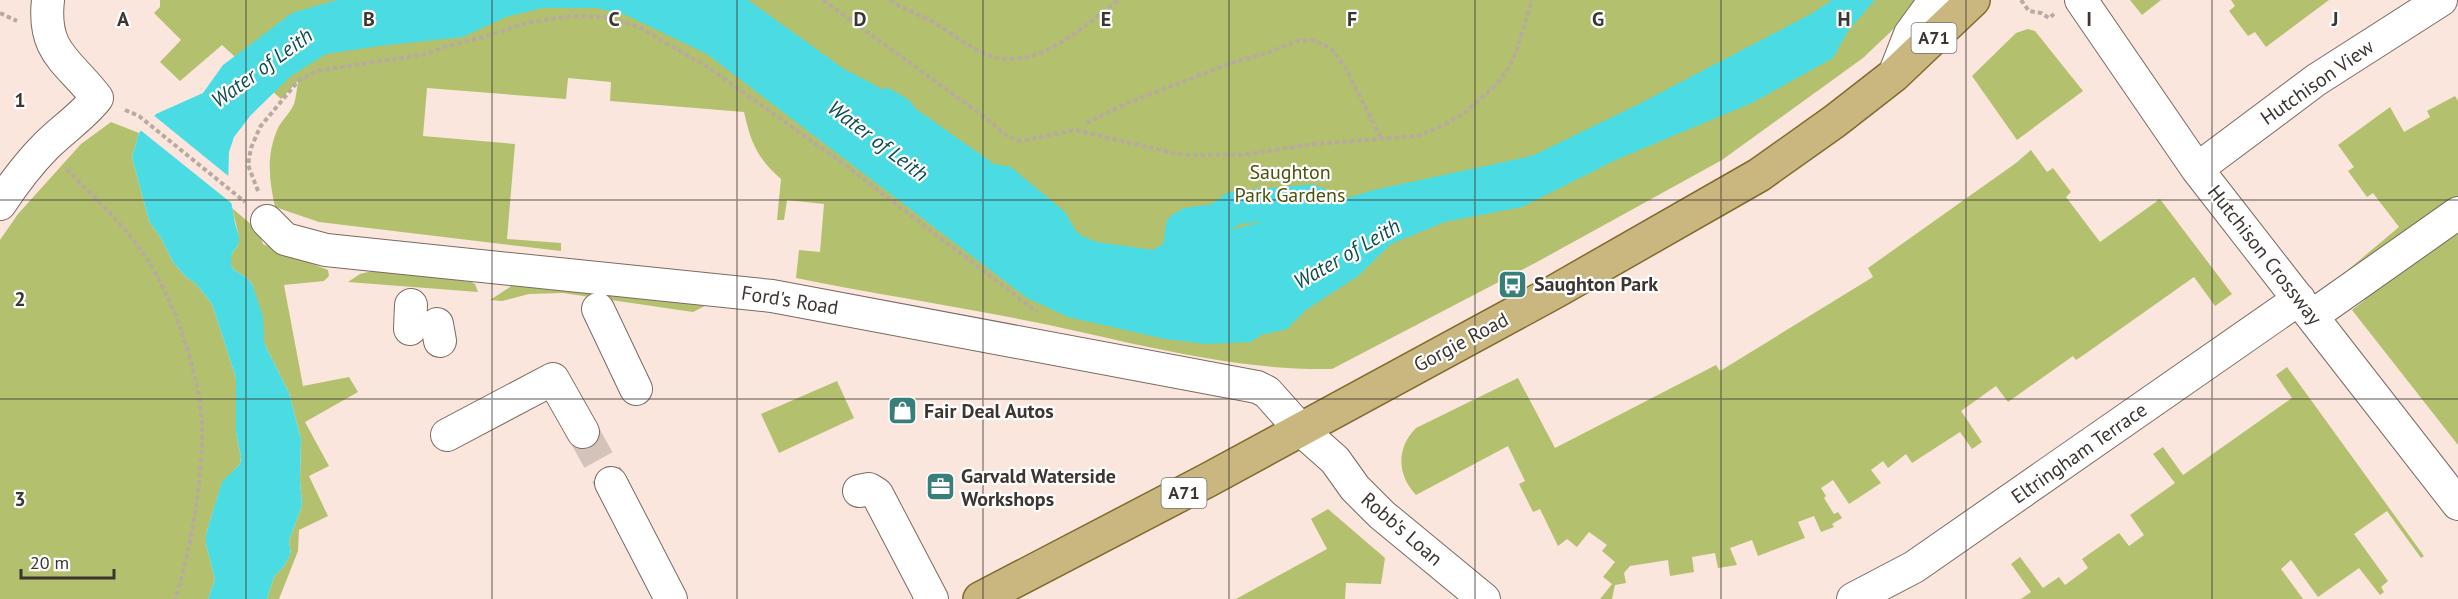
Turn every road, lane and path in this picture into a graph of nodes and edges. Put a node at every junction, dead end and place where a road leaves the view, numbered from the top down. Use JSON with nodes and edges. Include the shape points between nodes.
{"nodes":[{"id":1,"x":48,"y":0,"type":"edge"},
{"id":2,"x":824,"y":0,"type":"edge"},
{"id":3,"x":890,"y":0,"type":"edge"},
{"id":4,"x":1119,"y":0,"type":"edge"},
{"id":5,"x":1532,"y":0,"type":"edge"},
{"id":6,"x":1935,"y":0,"type":"edge"},
{"id":7,"x":1973,"y":0,"type":"edge"},
{"id":8,"x":2021,"y":0,"type":"edge"},
{"id":9,"x":2441,"y":0,"type":"edge"},
{"id":10,"x":2069,"y":6,"type":"edge"},
{"id":11,"x":1894,"y":75,"type":"junction"},
{"id":12,"x":139,"y":116,"type":"dead end"},
{"id":13,"x":1086,"y":123,"type":"dead end"},
{"id":14,"x":1382,"y":140,"type":"junction"},
{"id":15,"x":46,"y":146,"type":"junction"},
{"id":16,"x":2197,"y":169,"type":"junction"},
{"id":17,"x":0,"y":204,"type":"edge"},
{"id":18,"x":258,"y":213,"type":"junction"},
{"id":19,"x":2458,"y":213,"type":"edge"},
{"id":20,"x":2306,"y":307,"type":"junction"},
{"id":21,"x":598,"y":309,"type":"dead end"},
{"id":22,"x":1046,"y":315,"type":"dead end"},
{"id":23,"x":623,"y":362,"type":"dead end"},
{"id":24,"x":1300,"y":429,"type":"junction"},
{"id":25,"x":583,"y":432,"type":"tunnel mouth"},
{"id":26,"x":447,"y":435,"type":"dead end"},
{"id":27,"x":611,"y":483,"type":"tunnel mouth"},
{"id":28,"x":860,"y":491,"type":"dead end"},
{"id":29,"x":2458,"y":504,"type":"edge"},
{"id":30,"x":988,"y":597,"type":"edge"},
{"id":31,"x":175,"y":599,"type":"edge"},
{"id":32,"x":671,"y":599,"type":"edge"},
{"id":33,"x":932,"y":599,"type":"edge"},
{"id":34,"x":1484,"y":599,"type":"edge"},
{"id":35,"x":1853,"y":599,"type":"edge"}],
"edges":[{"from":1,"to":15,"type":"street","via":[[46,21],[55,49],[97,98]]},
{"from":2,"to":14,"type":"path","via":[[1008,137],[1021,141],[1076,130],[1183,155],[1242,155],[1314,144]]},
{"from":3,"to":4,"type":"path","via":[[993,57],[1010,59],[1050,49]]},
{"from":5,"to":14,"type":"path","via":[[1508,69],[1479,102],[1419,136]]},
{"from":6,"to":11,"type":"street","via":[[1910,34]]},
{"from":7,"to":11,"type":"main road","name":"Gorgie Road","number":"A71"},
{"from":8,"to":10,"type":"path","via":[[2029,11],[2049,18]]},
{"from":9,"to":16,"type":"street","name":"Hutchison View","via":[[2316,80]]},
{"from":10,"to":16,"type":"street","name":"Hutchison Crossway"},
{"from":11,"to":24,"type":"main road","name":"Gorgie Road","number":"A71","via":[[1759,175],[1556,291]]},
{"from":12,"to":18,"type":"path"},
{"from":13,"to":14,"type":"path","via":[[1230,63],[1297,41],[1312,40],[1331,48],[1345,67]]},
{"from":15,"to":17,"type":"street"},
{"from":15,"to":31,"type":"path","via":[[136,242],[156,275],[187,352],[200,398],[201,457],[189,541]]},
{"from":16,"to":20,"type":"street","name":"Hutchison Crossway"},
{"from":18,"to":22,"type":"path","via":[[271,211],[252,178],[248,165],[251,148],[260,128],[299,80],[317,71],[426,54],[530,22],[572,16],[604,17],[637,26],[709,68],[844,164],[1036,312]]},
{"from":18,"to":24,"type":"street","name":"Ford's Road","via":[[285,239],[326,250],[772,296],[1223,379],[1267,392]]},
{"from":19,"to":20,"type":"street","name":"Eltringham Terrace"},
{"from":20,"to":29,"type":"street","name":"Hutchison Crossway"},
{"from":20,"to":35,"type":"street","name":"Eltringham Terrace","via":[[1914,567]]},
{"from":21,"to":23,"type":"street"},
{"from":24,"to":30,"type":"main road","name":"Gorgie Road","number":"A71"},
{"from":24,"to":34,"type":"street","name":"Robb's Loan","via":[[1335,460],[1382,515]]},
{"from":25,"to":26,"type":"street","via":[[554,379]]},
{"from":27,"to":32,"type":"street"},
{"from":28,"to":33,"type":"street","via":[[869,489],[877,494]]}]}
